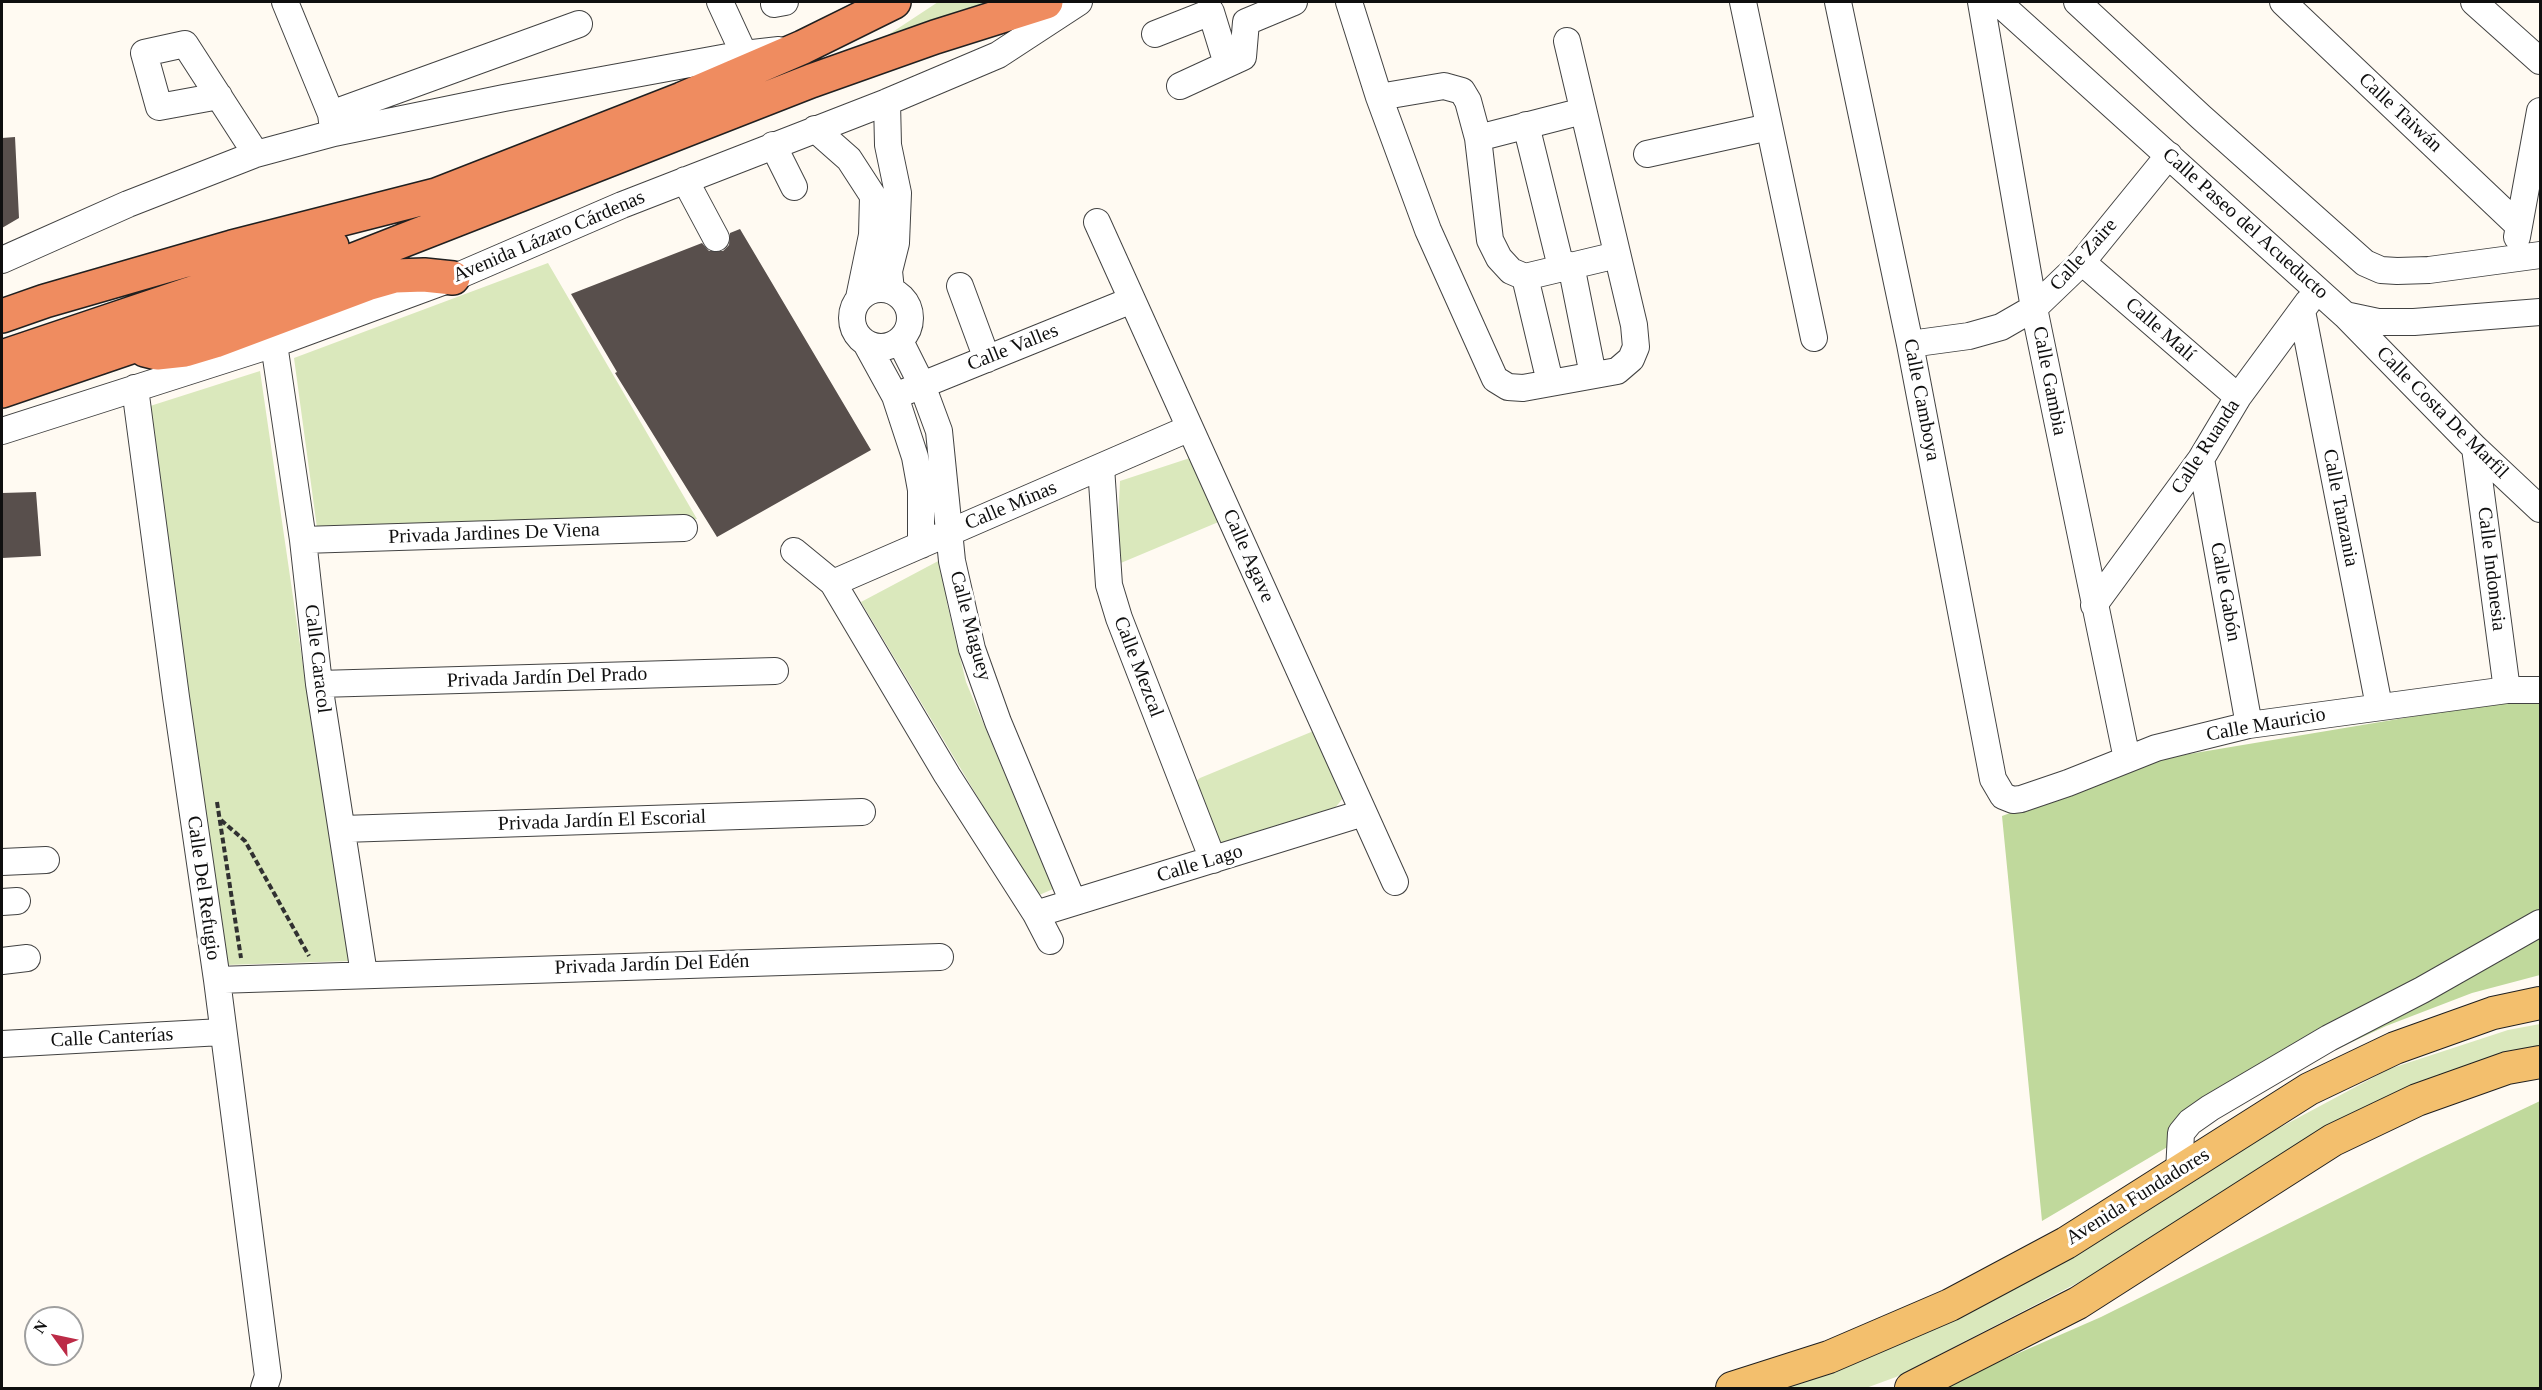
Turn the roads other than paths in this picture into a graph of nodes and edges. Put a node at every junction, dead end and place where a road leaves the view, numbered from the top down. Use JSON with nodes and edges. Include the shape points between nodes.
{"nodes":[{"id":1,"x":285,"y":2,"type":"edge"},
{"id":2,"x":720,"y":2,"type":"edge"},
{"id":3,"x":894,"y":2,"type":"edge"},
{"id":4,"x":1046,"y":2,"type":"edge"},
{"id":5,"x":1079,"y":2,"type":"edge"},
{"id":6,"x":1294,"y":2,"type":"edge"},
{"id":7,"x":1349,"y":2,"type":"edge"},
{"id":8,"x":1743,"y":2,"type":"edge"},
{"id":9,"x":1838,"y":2,"type":"edge"},
{"id":10,"x":1981,"y":2,"type":"edge"},
{"id":11,"x":1998,"y":2,"type":"edge"},
{"id":12,"x":2077,"y":2,"type":"edge"},
{"id":13,"x":2474,"y":2,"type":"edge"},
{"id":14,"x":2291,"y":4,"type":"edge"},
{"id":15,"x":579,"y":24,"type":"dead end"},
{"id":16,"x":1155,"y":34,"type":"dead end"},
{"id":17,"x":1567,"y":41,"type":"dead end"},
{"id":18,"x":803,"y":47,"type":"junction"},
{"id":19,"x":744,"y":54,"type":"junction"},
{"id":20,"x":2541,"y":61,"type":"edge"},
{"id":21,"x":1227,"y":64,"type":"junction"},
{"id":22,"x":1180,"y":86,"type":"dead end"},
{"id":23,"x":219,"y":96,"type":"dead end"},
{"id":24,"x":1379,"y":97,"type":"junction"},
{"id":25,"x":887,"y":102,"type":"junction"},
{"id":26,"x":1583,"y":111,"type":"junction"},
{"id":27,"x":2541,"y":111,"type":"edge"},
{"id":28,"x":332,"y":123,"type":"junction"},
{"id":29,"x":1526,"y":125,"type":"junction"},
{"id":30,"x":1769,"y":127,"type":"junction"},
{"id":31,"x":815,"y":129,"type":"junction"},
{"id":32,"x":1478,"y":138,"type":"junction"},
{"id":33,"x":773,"y":146,"type":"junction"},
{"id":34,"x":256,"y":154,"type":"junction"},
{"id":35,"x":1647,"y":154,"type":"dead end"},
{"id":36,"x":2169,"y":155,"type":"junction"},
{"id":37,"x":685,"y":180,"type":"junction"},
{"id":38,"x":794,"y":187,"type":"dead end"},
{"id":39,"x":885,"y":194,"type":"junction"},
{"id":40,"x":489,"y":206,"type":"junction"},
{"id":41,"x":1097,"y":222,"type":"dead end"},
{"id":42,"x":2518,"y":225,"type":"junction"},
{"id":43,"x":716,"y":238,"type":"dead end"},
{"id":44,"x":1617,"y":255,"type":"junction"},
{"id":45,"x":2541,"y":255,"type":"edge"},
{"id":46,"x":2515,"y":258,"type":"junction"},
{"id":47,"x":2,"y":260,"type":"edge"},
{"id":48,"x":2082,"y":262,"type":"junction"},
{"id":49,"x":1566,"y":266,"type":"junction"},
{"id":50,"x":453,"y":278,"type":"junction"},
{"id":51,"x":1524,"y":278,"type":"junction"},
{"id":52,"x":960,"y":286,"type":"dead end"},
{"id":53,"x":2318,"y":288,"type":"junction"},
{"id":54,"x":891,"y":290,"type":"junction"},
{"id":55,"x":859,"y":298,"type":"junction"},
{"id":56,"x":1132,"y":300,"type":"junction"},
{"id":57,"x":2034,"y":308,"type":"junction"},
{"id":58,"x":2302,"y":311,"type":"junction"},
{"id":59,"x":2539,"y":314,"type":"edge"},
{"id":60,"x":2345,"y":315,"type":"junction"},
{"id":61,"x":2,"y":316,"type":"edge"},
{"id":62,"x":1814,"y":338,"type":"dead end"},
{"id":63,"x":900,"y":341,"type":"junction"},
{"id":64,"x":274,"y":344,"type":"junction"},
{"id":65,"x":1910,"y":344,"type":"junction"},
{"id":66,"x":867,"y":345,"type":"junction"},
{"id":67,"x":132,"y":346,"type":"junction"},
{"id":68,"x":2,"y":357,"type":"edge"},
{"id":69,"x":987,"y":358,"type":"junction"},
{"id":70,"x":1593,"y":375,"type":"junction"},
{"id":71,"x":1550,"y":382,"type":"junction"},
{"id":72,"x":922,"y":385,"type":"junction"},
{"id":73,"x":135,"y":388,"type":"junction"},
{"id":74,"x":2,"y":392,"type":"edge"},
{"id":75,"x":895,"y":396,"type":"junction"},
{"id":76,"x":2238,"y":397,"type":"junction"},
{"id":77,"x":1190,"y":428,"type":"junction"},
{"id":78,"x":2,"y":431,"type":"edge"},
{"id":79,"x":2475,"y":448,"type":"junction"},
{"id":80,"x":2201,"y":459,"type":"junction"},
{"id":81,"x":1101,"y":467,"type":"junction"},
{"id":82,"x":2541,"y":509,"type":"edge"},
{"id":83,"x":684,"y":528,"type":"dead end"},
{"id":84,"x":950,"y":532,"type":"junction"},
{"id":85,"x":303,"y":540,"type":"junction"},
{"id":86,"x":921,"y":545,"type":"junction"},
{"id":87,"x":794,"y":551,"type":"dead end"},
{"id":88,"x":833,"y":583,"type":"junction"},
{"id":89,"x":2094,"y":605,"type":"junction"},
{"id":90,"x":775,"y":672,"type":"dead end"},
{"id":91,"x":319,"y":684,"type":"junction"},
{"id":92,"x":2507,"y":690,"type":"junction"},
{"id":93,"x":2541,"y":690,"type":"edge"},
{"id":94,"x":2379,"y":706,"type":"junction"},
{"id":95,"x":2249,"y":725,"type":"junction"},
{"id":96,"x":2127,"y":759,"type":"junction"},
{"id":97,"x":2003,"y":796,"type":"joint"},
{"id":98,"x":862,"y":812,"type":"dead end"},
{"id":99,"x":1363,"y":813,"type":"junction"},
{"id":100,"x":343,"y":829,"type":"junction"},
{"id":101,"x":46,"y":860,"type":"dead end"},
{"id":102,"x":1213,"y":860,"type":"junction"},
{"id":103,"x":2,"y":862,"type":"edge"},
{"id":104,"x":1395,"y":882,"type":"dead end"},
{"id":105,"x":1073,"y":902,"type":"junction"},
{"id":106,"x":1036,"y":914,"type":"junction"},
{"id":107,"x":2541,"y":923,"type":"edge"},
{"id":108,"x":1050,"y":941,"type":"dead end"},
{"id":109,"x":940,"y":957,"type":"dead end"},
{"id":110,"x":27,"y":958,"type":"dead end"},
{"id":111,"x":2,"y":961,"type":"edge"},
{"id":112,"x":364,"y":974,"type":"junction"},
{"id":113,"x":217,"y":980,"type":"junction"},
{"id":114,"x":2541,"y":1003,"type":"edge"},
{"id":115,"x":222,"y":1032,"type":"junction"},
{"id":116,"x":2,"y":1044,"type":"edge"},
{"id":117,"x":2541,"y":1062,"type":"edge"},
{"id":118,"x":2179,"y":1172,"type":"junction"},
{"id":119,"x":264,"y":1389,"type":"edge"},
{"id":120,"x":1732,"y":1389,"type":"edge"},
{"id":121,"x":1911,"y":1389,"type":"edge"}],
"edges":[{"from":1,"to":28,"type":"street"},
{"from":2,"to":19,"type":"street"},
{"from":3,"to":18,"type":"highway"},
{"from":4,"to":40,"type":"highway","via":[[811,81]]},
{"from":5,"to":25,"type":"street","name":"Avenida Lázaro Cárdenas","via":[[998,55]]},
{"from":6,"to":21,"type":"street","via":[[1246,22],[1243,57]]},
{"from":7,"to":24,"type":"street"},
{"from":8,"to":30,"type":"street"},
{"from":9,"to":65,"type":"street","name":"Calle Camboya"},
{"from":10,"to":57,"type":"street","name":"Calle Gambia"},
{"from":11,"to":36,"type":"street","name":"Calle Paseo del Acueducto"},
{"from":12,"to":46,"type":"street","via":[[2365,263],[2381,270],[2429,270]]},
{"from":13,"to":20,"type":"street"},
{"from":14,"to":42,"type":"street","name":"Calle Taiwán"},
{"from":15,"to":28,"type":"street"},
{"from":16,"to":21,"type":"street","via":[[1211,12]]},
{"from":17,"to":26,"type":"street"},
{"from":18,"to":19,"type":"street"},
{"from":18,"to":61,"type":"highway","via":[[436,195],[164,266]]},
{"from":19,"to":28,"type":"street","via":[[504,98]]},
{"from":21,"to":22,"type":"street"},
{"from":23,"to":34,"type":"street"},
{"from":24,"to":32,"type":"street","via":[[1454,87],[1468,101]]},
{"from":24,"to":71,"type":"street","via":[[1428,230],[1495,379],[1508,387],[1523,388]]},
{"from":25,"to":31,"type":"street","name":"Avenida Lázaro Cárdenas"},
{"from":25,"to":39,"type":"street"},
{"from":26,"to":29,"type":"street"},
{"from":26,"to":44,"type":"street"},
{"from":27,"to":42,"type":"street"},
{"from":28,"to":34,"type":"street"},
{"from":29,"to":32,"type":"street"},
{"from":29,"to":49,"type":"street"},
{"from":30,"to":35,"type":"street"},
{"from":30,"to":62,"type":"street"},
{"from":31,"to":33,"type":"street","name":"Avenida Lázaro Cárdenas"},
{"from":31,"to":39,"type":"street"},
{"from":32,"to":51,"type":"street","via":[[1490,240],[1499,258]]},
{"from":33,"to":37,"type":"street","name":"Avenida Lázaro Cárdenas"},
{"from":33,"to":38,"type":"street"},
{"from":34,"to":47,"type":"street","via":[[128,204]]},
{"from":36,"to":48,"type":"street","name":"Calle Zaire"},
{"from":36,"to":53,"type":"street","name":"Calle Paseo del Acueducto"},
{"from":37,"to":43,"type":"street"},
{"from":37,"to":50,"type":"street","name":"Avenida Lázaro Cárdenas"},
{"from":39,"to":54,"type":"street","via":[[896,243],[889,271]]},
{"from":39,"to":55,"type":"street"},
{"from":40,"to":67,"type":"highway"},
{"from":40,"to":68,"type":"highway","via":[[399,224]]},
{"from":41,"to":56,"type":"street","name":"Calle Agave"},
{"from":42,"to":46,"type":"street"},
{"from":44,"to":49,"type":"street"},
{"from":44,"to":70,"type":"street","via":[[1636,347],[1631,359],[1617,371]]},
{"from":45,"to":46,"type":"street"},
{"from":48,"to":57,"type":"street","name":"Calle Zaire"},
{"from":48,"to":76,"type":"street","name":"Calle Malí"},
{"from":49,"to":51,"type":"street"},
{"from":49,"to":70,"type":"street"},
{"from":50,"to":64,"type":"street","name":"Avenida Lázaro Cárdenas"},
{"from":50,"to":67,"type":"highway","via":[[395,276],[185,350],[157,353]]},
{"from":51,"to":71,"type":"street"},
{"from":52,"to":69,"type":"street"},
{"from":53,"to":58,"type":"street","name":"Calle Ruanda"},
{"from":53,"to":60,"type":"street","name":"Calle Paseo del Acueducto"},
{"from":54,"to":55,"type":"street","via":[[874,289]]},
{"from":54,"to":63,"type":"street","via":[[904,299],[910,313],[909,328]]},
{"from":55,"to":66,"type":"street","via":[[851,314],[854,332]]},
{"from":56,"to":69,"type":"street","name":"Calle Valles"},
{"from":56,"to":77,"type":"street","name":"Calle Agave"},
{"from":57,"to":65,"type":"street","name":"Calle Zaire","via":[[2001,327]]},
{"from":57,"to":89,"type":"street","name":"Calle Gambia"},
{"from":58,"to":76,"type":"street","name":"Calle Ruanda"},
{"from":58,"to":94,"type":"street","name":"Calle Tanzania"},
{"from":59,"to":60,"type":"street","name":"Calle Paseo del Acueducto","via":[[2414,322],[2378,322]]},
{"from":60,"to":79,"type":"street","name":"Calle Costa De Marfil"},
{"from":63,"to":66,"type":"street","via":[[884,348]]},
{"from":63,"to":72,"type":"street","name":"Calle Maguey"},
{"from":64,"to":73,"type":"street","name":"Avenida Lázaro Cárdenas"},
{"from":64,"to":85,"type":"street","name":"Calle Caracol"},
{"from":65,"to":97,"type":"street","name":"Calle Camboya","via":[[1993,779]]},
{"from":66,"to":75,"type":"street"},
{"from":67,"to":74,"type":"highway"},
{"from":69,"to":72,"type":"street","name":"Calle Valles"},
{"from":70,"to":71,"type":"street"},
{"from":72,"to":75,"type":"street","name":"Calle Valles"},
{"from":72,"to":84,"type":"street","name":"Calle Maguey","via":[[939,431]]},
{"from":73,"to":78,"type":"street","name":"Avenida Lázaro Cárdenas"},
{"from":73,"to":113,"type":"street","name":"Calle Del Refugio"},
{"from":75,"to":86,"type":"street","via":[[921,489]]},
{"from":76,"to":80,"type":"street","name":"Calle Ruanda"},
{"from":77,"to":81,"type":"street","name":"Calle Minas"},
{"from":77,"to":99,"type":"street","name":"Calle Agave"},
{"from":79,"to":82,"type":"street","name":"Calle Costa De Marfil"},
{"from":79,"to":92,"type":"street","name":"Calle Indonesia"},
{"from":80,"to":89,"type":"street","name":"Calle Ruanda"},
{"from":80,"to":95,"type":"street","name":"Calle Gabón"},
{"from":81,"to":84,"type":"street","name":"Calle Minas"},
{"from":81,"to":102,"type":"street","name":"Calle Mezcal","via":[[1109,585]]},
{"from":83,"to":85,"type":"street","name":"Privada Jardines De Viena"},
{"from":84,"to":86,"type":"street","name":"Calle Minas"},
{"from":84,"to":105,"type":"street","name":"Calle Maguey","via":[[952,561],[972,649]]},
{"from":85,"to":91,"type":"street","name":"Calle Caracol"},
{"from":86,"to":88,"type":"street","name":"Calle Minas"},
{"from":87,"to":88,"type":"street"},
{"from":88,"to":106,"type":"street","via":[[947,775]]},
{"from":89,"to":96,"type":"street","name":"Calle Gambia"},
{"from":90,"to":91,"type":"street","name":"Privada Jardín Del Prado"},
{"from":91,"to":100,"type":"street","name":"Calle Caracol"},
{"from":92,"to":93,"type":"street","name":"Calle Mauricio"},
{"from":92,"to":94,"type":"street","name":"Calle Mauricio"},
{"from":94,"to":95,"type":"street","name":"Calle Mauricio"},
{"from":95,"to":96,"type":"street","name":"Calle Mauricio"},
{"from":96,"to":97,"type":"street","name":"Calle Mauricio","via":[[2020,799]]},
{"from":98,"to":100,"type":"street","name":"Privada Jardín El Escorial"},
{"from":99,"to":102,"type":"street","name":"Calle Lago"},
{"from":99,"to":104,"type":"street","name":"Calle Agave"},
{"from":100,"to":112,"type":"street","name":"Calle Caracol"},
{"from":101,"to":103,"type":"street"},
{"from":102,"to":105,"type":"street","name":"Calle Lago"},
{"from":105,"to":106,"type":"street","name":"Calle Lago"},
{"from":106,"to":108,"type":"street"},
{"from":107,"to":118,"type":"street","via":[[2329,1038],[2210,1108],[2181,1133]]},
{"from":109,"to":112,"type":"street","name":"Privada Jardín Del Edén"},
{"from":110,"to":111,"type":"street"},
{"from":112,"to":113,"type":"street","name":"Privada Jardín Del Edén"},
{"from":113,"to":115,"type":"street","name":"Calle Del Refugio"},
{"from":114,"to":118,"type":"main road","name":"Avenida Fundadores","via":[[2493,1013],[2395,1048],[2309,1089]]},
{"from":115,"to":116,"type":"street","name":"Calle Canterías"},
{"from":115,"to":119,"type":"street","name":"Calle Del Refugio","via":[[268,1376]]},
{"from":117,"to":121,"type":"main road","via":[[2507,1068],[2417,1100],[2333,1140],[2078,1303]]},
{"from":118,"to":120,"type":"main road","name":"Avenida Fundadores","via":[[2066,1243],[1950,1305],[1829,1358]]}]}
